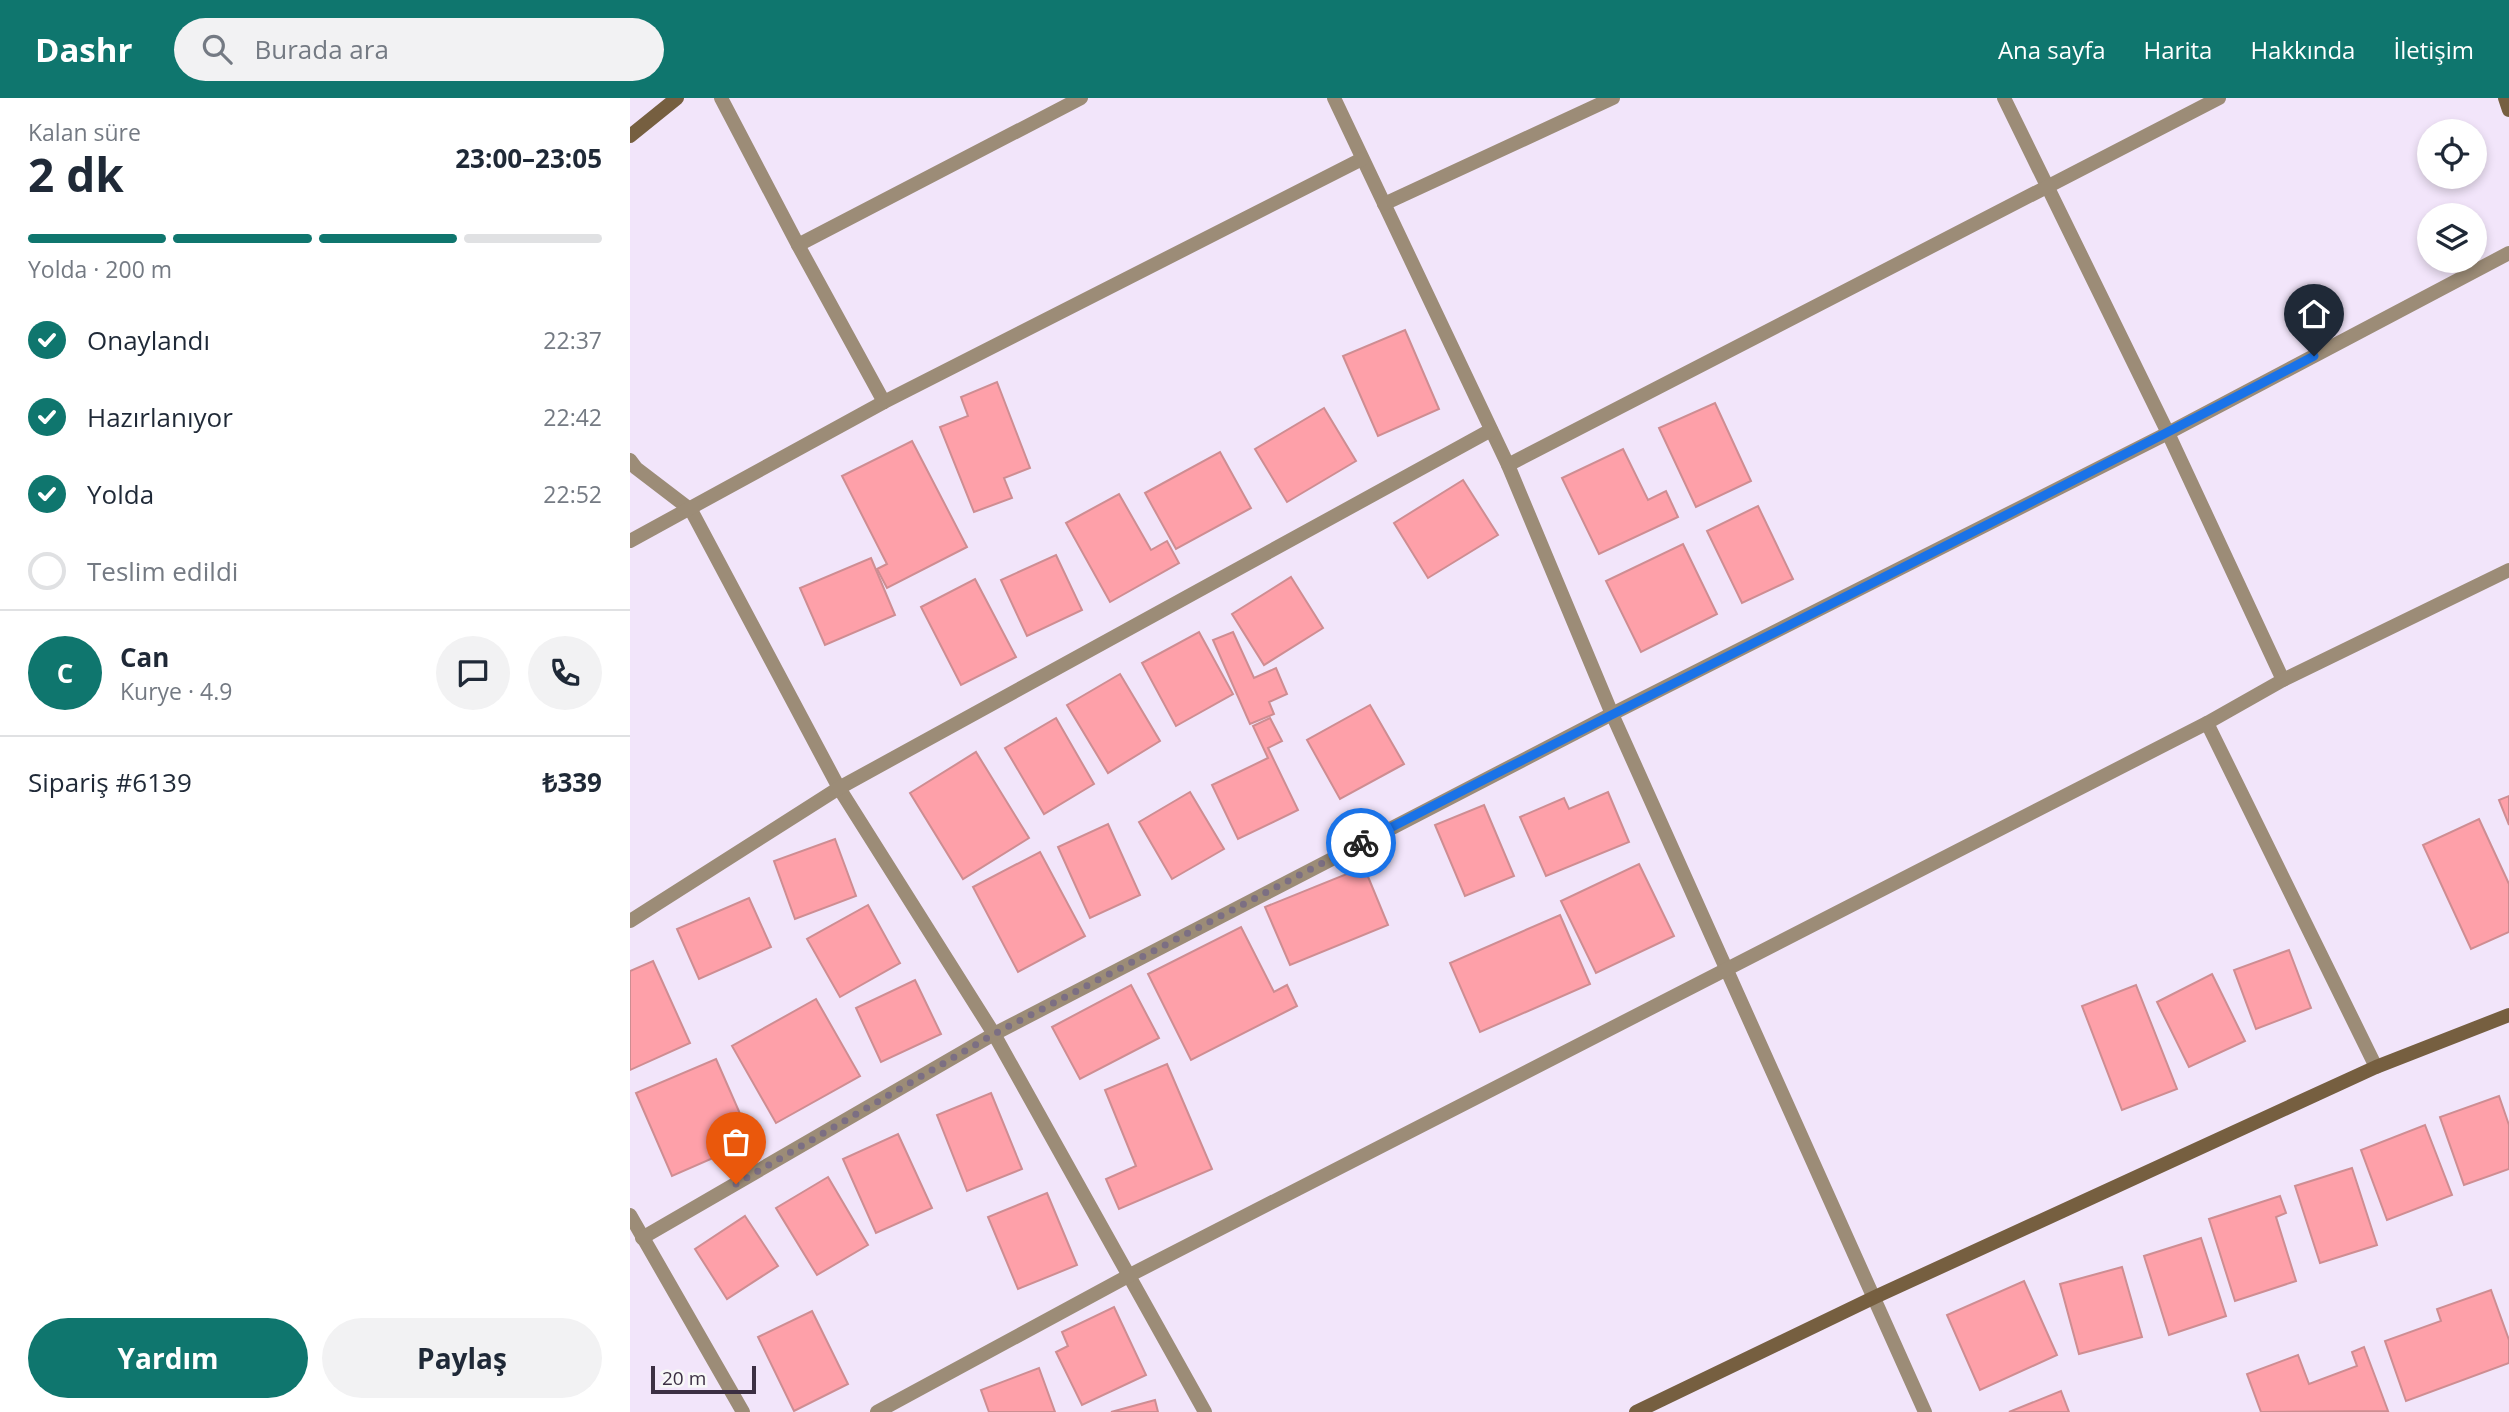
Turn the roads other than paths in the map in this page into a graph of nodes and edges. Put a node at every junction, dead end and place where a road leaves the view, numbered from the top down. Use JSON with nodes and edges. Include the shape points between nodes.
{"nodes":[{"id":1,"x":677,"y":98,"type":"edge"},
{"id":2,"x":721,"y":98,"type":"edge"},
{"id":3,"x":1081,"y":98,"type":"edge"},
{"id":4,"x":1334,"y":98,"type":"edge"},
{"id":5,"x":1613,"y":98,"type":"edge"},
{"id":6,"x":2004,"y":98,"type":"edge"},
{"id":7,"x":2219,"y":98,"type":"edge"},
{"id":8,"x":2505,"y":98,"type":"edge"},
{"id":9,"x":2509,"y":110,"type":"edge"},
{"id":10,"x":630,"y":136,"type":"edge"},
{"id":11,"x":1362,"y":159,"type":"junction"},
{"id":12,"x":2048,"y":187,"type":"junction"},
{"id":13,"x":1384,"y":204,"type":"junction"},
{"id":14,"x":798,"y":245,"type":"junction"},
{"id":15,"x":2509,"y":253,"type":"edge"},
{"id":16,"x":884,"y":402,"type":"junction"},
{"id":17,"x":1491,"y":430,"type":"junction"},
{"id":18,"x":2168,"y":433,"type":"junction"},
{"id":19,"x":630,"y":460,"type":"edge"},
{"id":20,"x":1508,"y":465,"type":"junction"},
{"id":21,"x":691,"y":510,"type":"junction"},
{"id":22,"x":630,"y":541,"type":"edge"},
{"id":23,"x":2509,"y":570,"type":"edge"},
{"id":24,"x":2283,"y":680,"type":"junction"},
{"id":25,"x":1612,"y":713,"type":"junction"},
{"id":26,"x":2207,"y":723,"type":"junction"},
{"id":27,"x":839,"y":788,"type":"junction"},
{"id":28,"x":630,"y":921,"type":"edge"},
{"id":29,"x":1726,"y":970,"type":"junction"},
{"id":30,"x":2509,"y":1015,"type":"edge"},
{"id":31,"x":994,"y":1034,"type":"junction"},
{"id":32,"x":2376,"y":1067,"type":"junction"},
{"id":33,"x":631,"y":1222,"type":"edge"},
{"id":34,"x":642,"y":1238,"type":"junction"},
{"id":35,"x":1130,"y":1275,"type":"junction"},
{"id":36,"x":1875,"y":1297,"type":"junction"},
{"id":37,"x":743,"y":1412,"type":"edge"},
{"id":38,"x":877,"y":1412,"type":"edge"},
{"id":39,"x":1205,"y":1412,"type":"edge"},
{"id":40,"x":1636,"y":1412,"type":"edge"},
{"id":41,"x":1925,"y":1412,"type":"edge"}],
"edges":[{"from":1,"to":10,"type":"street"},
{"from":2,"to":14,"type":"street"},
{"from":3,"to":14,"type":"street"},
{"from":4,"to":11,"type":"street"},
{"from":5,"to":13,"type":"street"},
{"from":6,"to":12,"type":"street"},
{"from":7,"to":12,"type":"street"},
{"from":8,"to":9,"type":"street"},
{"from":11,"to":13,"type":"street"},
{"from":11,"to":16,"type":"street"},
{"from":12,"to":18,"type":"street"},
{"from":12,"to":20,"type":"street"},
{"from":13,"to":17,"type":"street"},
{"from":14,"to":16,"type":"street"},
{"from":15,"to":18,"type":"street"},
{"from":16,"to":21,"type":"street"},
{"from":17,"to":20,"type":"street"},
{"from":17,"to":27,"type":"street"},
{"from":18,"to":24,"type":"street"},
{"from":18,"to":25,"type":"street"},
{"from":19,"to":21,"type":"street"},
{"from":20,"to":25,"type":"street"},
{"from":21,"to":22,"type":"street"},
{"from":21,"to":27,"type":"street"},
{"from":23,"to":24,"type":"street"},
{"from":24,"to":26,"type":"street"},
{"from":25,"to":29,"type":"street"},
{"from":25,"to":31,"type":"street"},
{"from":26,"to":29,"type":"street"},
{"from":26,"to":32,"type":"street"},
{"from":27,"to":28,"type":"street"},
{"from":27,"to":31,"type":"street"},
{"from":29,"to":35,"type":"street"},
{"from":29,"to":36,"type":"street"},
{"from":30,"to":32,"type":"street"},
{"from":31,"to":34,"type":"street"},
{"from":31,"to":35,"type":"street"},
{"from":32,"to":36,"type":"street"},
{"from":33,"to":34,"type":"street"},
{"from":34,"to":37,"type":"street"},
{"from":35,"to":38,"type":"street"},
{"from":35,"to":39,"type":"street"},
{"from":36,"to":40,"type":"street"},
{"from":36,"to":41,"type":"street"}]}
